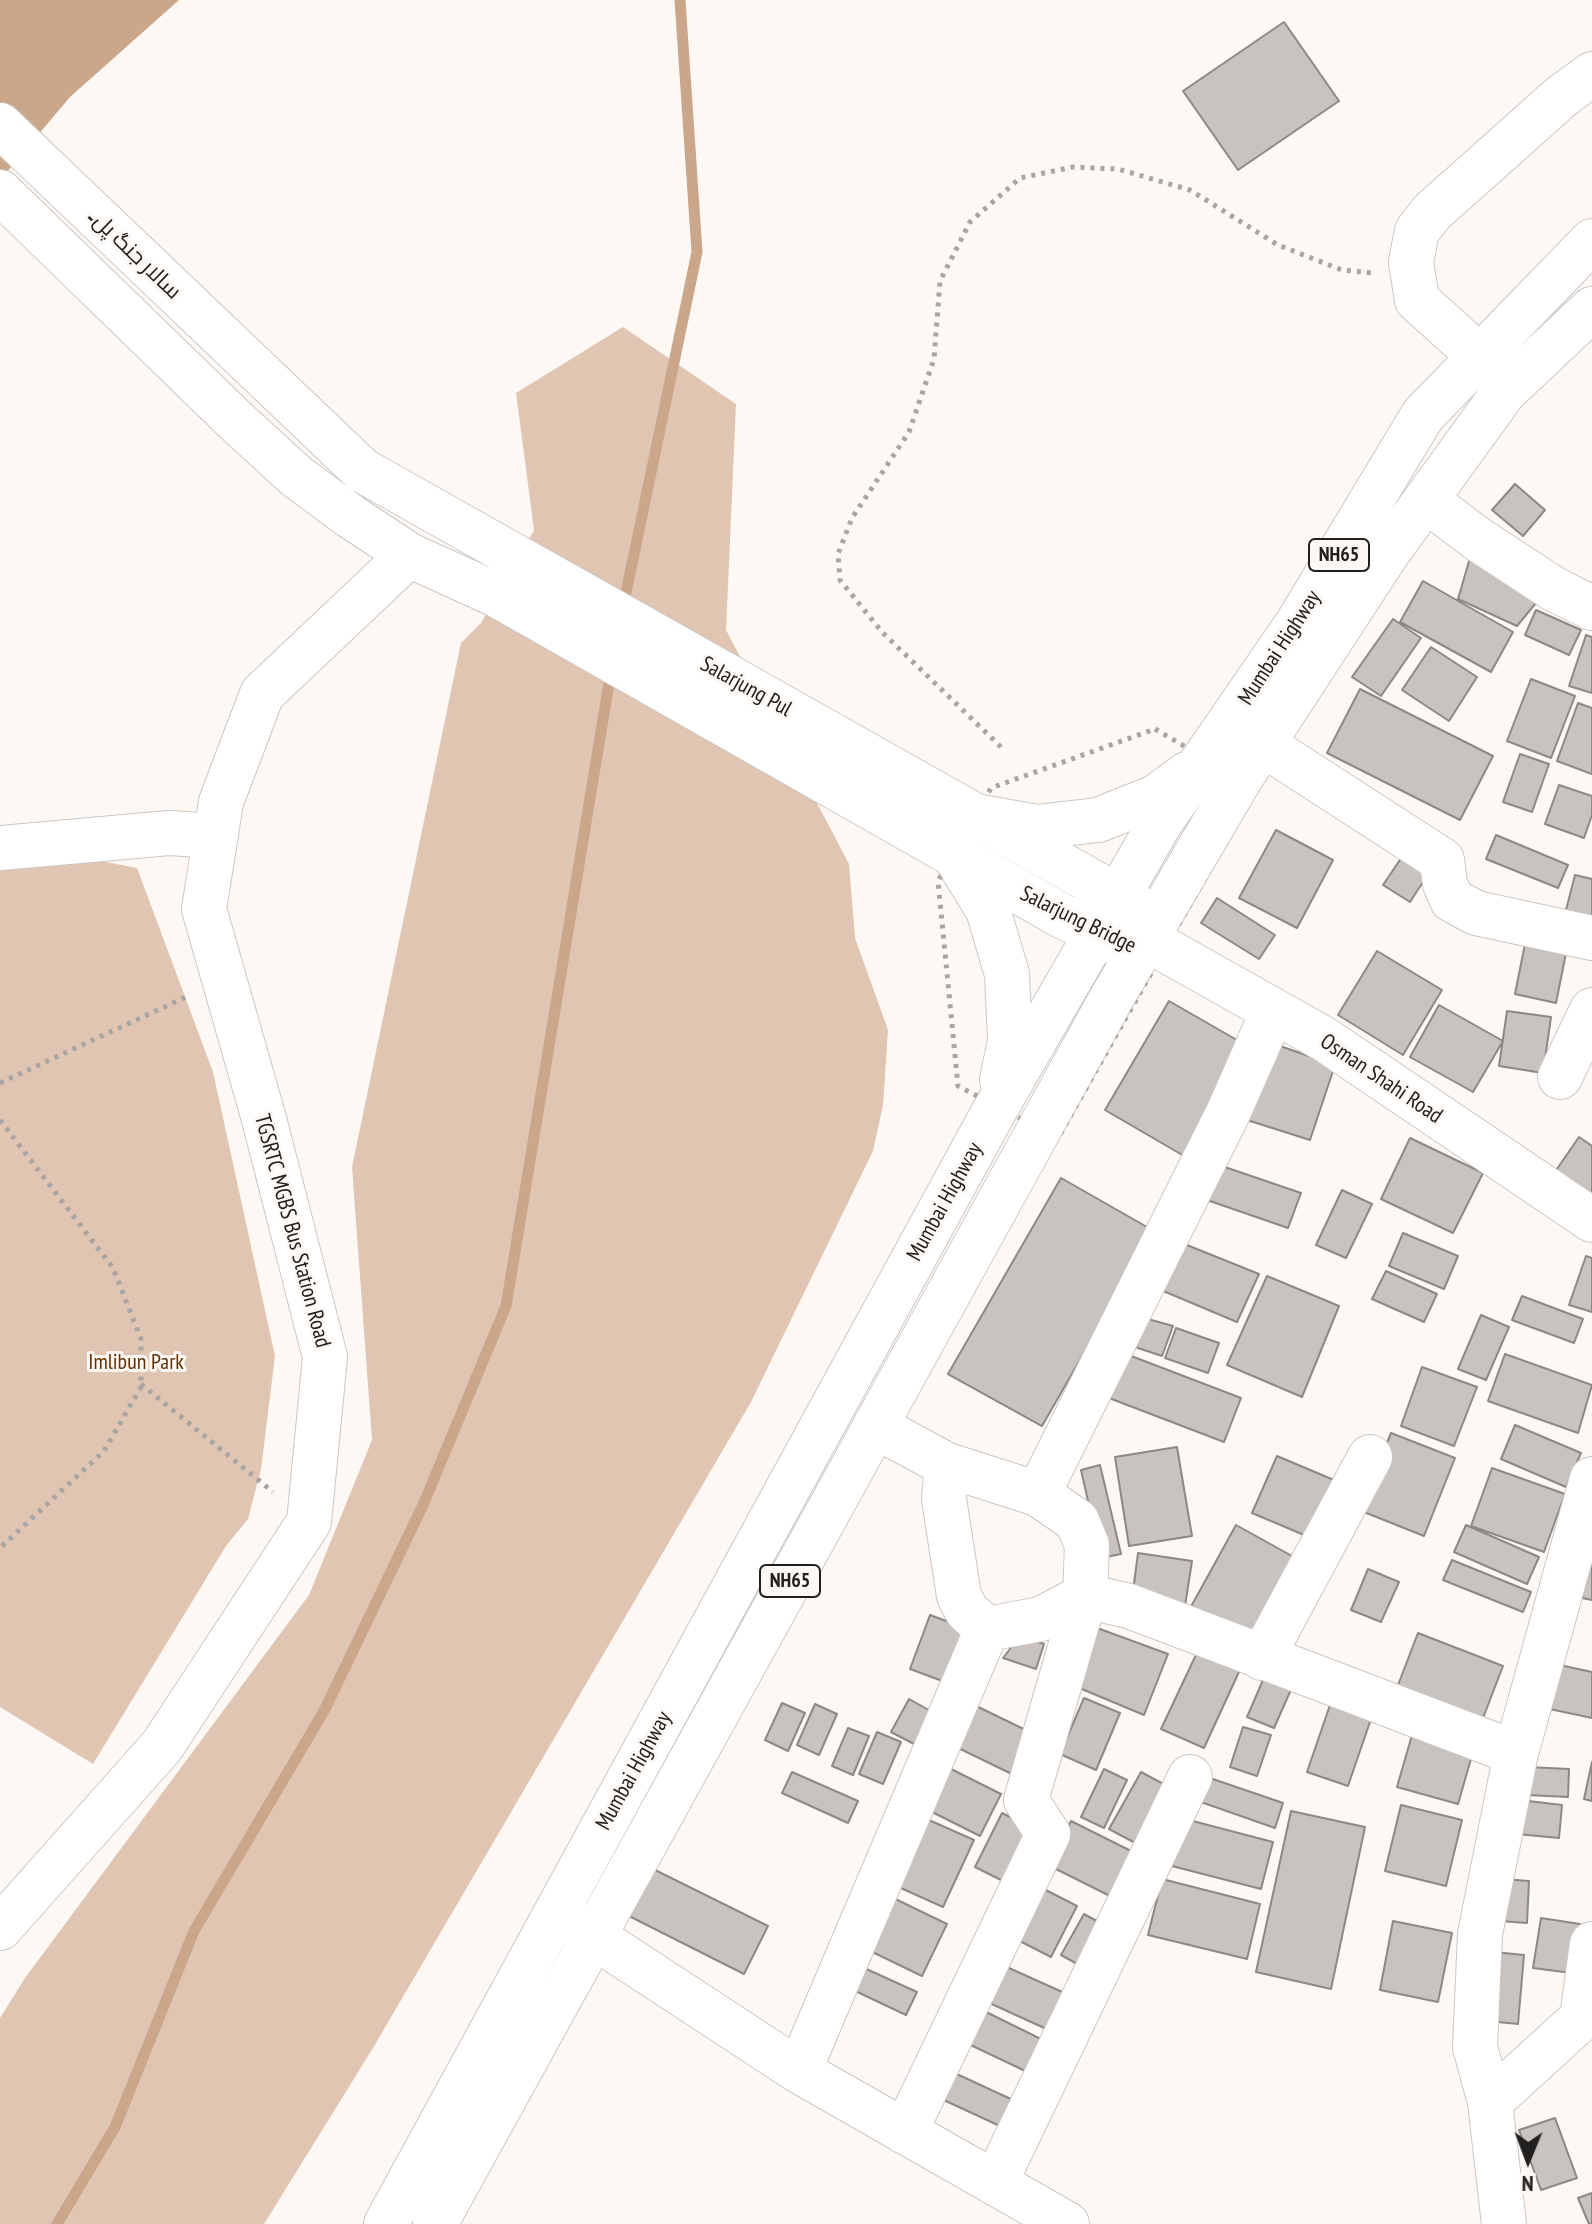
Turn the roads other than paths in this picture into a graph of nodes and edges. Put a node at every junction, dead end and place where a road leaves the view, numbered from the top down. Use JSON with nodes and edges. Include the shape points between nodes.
{"nodes":[{"id":1,"x":1592,"y":74,"type":"edge"},
{"id":2,"x":0,"y":125,"type":"edge"},
{"id":3,"x":0,"y":192,"type":"edge"},
{"id":4,"x":1592,"y":241,"type":"edge"},
{"id":5,"x":1592,"y":309,"type":"edge"},
{"id":6,"x":1478,"y":355,"type":"junction"},
{"id":7,"x":1426,"y":500,"type":"junction"},
{"id":8,"x":409,"y":555,"type":"junction"},
{"id":9,"x":508,"y":577,"type":"junction"},
{"id":10,"x":1592,"y":608,"type":"edge"},
{"id":11,"x":1264,"y":745,"type":"junction"},
{"id":12,"x":1206,"y":759,"type":"junction"},
{"id":13,"x":975,"y":816,"type":"junction"},
{"id":14,"x":216,"y":836,"type":"junction"},
{"id":15,"x":0,"y":848,"type":"edge"},
{"id":16,"x":953,"y":853,"type":"junction"},
{"id":17,"x":1118,"y":896,"type":"junction"},
{"id":18,"x":1095,"y":933,"type":"junction"},
{"id":19,"x":1592,"y":938,"type":"edge"},
{"id":20,"x":1153,"y":940,"type":"junction"},
{"id":21,"x":1592,"y":1010,"type":"edge"},
{"id":22,"x":1273,"y":1011,"type":"junction"},
{"id":23,"x":1560,"y":1077,"type":"dead end"},
{"id":24,"x":997,"y":1106,"type":"junction"},
{"id":25,"x":1592,"y":1220,"type":"edge"},
{"id":26,"x":875,"y":1426,"type":"junction"},
{"id":27,"x":1370,"y":1457,"type":"dead end"},
{"id":28,"x":947,"y":1465,"type":"junction"},
{"id":29,"x":1592,"y":1479,"type":"edge"},
{"id":30,"x":1038,"y":1494,"type":"junction"},
{"id":31,"x":1085,"y":1596,"type":"junction"},
{"id":32,"x":987,"y":1629,"type":"junction"},
{"id":33,"x":1262,"y":1658,"type":"junction"},
{"id":34,"x":1516,"y":1753,"type":"junction"},
{"id":35,"x":1190,"y":1777,"type":"dead end"},
{"id":36,"x":556,"y":1913,"type":"junction"},
{"id":37,"x":0,"y":1928,"type":"edge"},
{"id":38,"x":594,"y":1935,"type":"junction"},
{"id":39,"x":1592,"y":1944,"type":"edge"},
{"id":40,"x":1587,"y":2016,"type":"edge"},
{"id":41,"x":799,"y":2071,"type":"junction"},
{"id":42,"x":1490,"y":2102,"type":"junction"},
{"id":43,"x":905,"y":2132,"type":"junction"},
{"id":44,"x":1003,"y":2201,"type":"edge"},
{"id":45,"x":386,"y":2224,"type":"edge"},
{"id":46,"x":435,"y":2224,"type":"edge"},
{"id":47,"x":1067,"y":2224,"type":"edge"},
{"id":48,"x":1504,"y":2224,"type":"edge"}],
"edges":[{"from":1,"to":6,"type":"main road","via":[[1432,212],[1417,231],[1411,262],[1417,300]]},
{"from":2,"to":9,"type":"main road","name":"سالار جنگ پل۔","via":[[362,470]]},
{"from":3,"to":8,"type":"main road","via":[[296,476]]},
{"from":4,"to":6,"type":"main road","name":"Mumbai Highway","number":"NH65"},
{"from":5,"to":7,"type":"main road","name":"Mumbai Highway","number":"NH65","via":[[1504,392]]},
{"from":6,"to":12,"type":"main road","name":"Mumbai Highway","number":"NH65","via":[[1423,415],[1297,624]]},
{"from":7,"to":10,"type":"main road","via":[[1554,589]]},
{"from":7,"to":11,"type":"main road","name":"Mumbai Highway","number":"NH65"},
{"from":8,"to":9,"type":"main road"},
{"from":8,"to":14,"type":"main road","name":"TGSRTC MGBS Bus Station Road","via":[[262,694],[221,802]]},
{"from":9,"to":13,"type":"main road","name":"Salarjung Pul"},
{"from":9,"to":16,"type":"main road","name":"Salarjung Pul"},
{"from":11,"to":19,"type":"main road","via":[[1442,860],[1452,900],[1476,913]]},
{"from":11,"to":20,"type":"main road","name":"Mumbai Highway","number":"NH65","via":[[1240,779]]},
{"from":12,"to":13,"type":"main road","via":[[1156,797],[1098,820],[1036,827]]},
{"from":12,"to":17,"type":"main road","name":"Mumbai Highway","number":"NH65","via":[[1160,823]]},
{"from":13,"to":17,"type":"main road","name":"Salarjung Bridge"},
{"from":14,"to":15,"type":"main road","via":[[169,833]]},
{"from":14,"to":37,"type":"main road","name":"TGSRTC MGBS Bus Station Road","via":[[204,909],[325,1357],[309,1522],[162,1746]]},
{"from":16,"to":18,"type":"main road","name":"Salarjung Bridge"},
{"from":16,"to":24,"type":"main road","via":[[988,910],[1007,974],[1010,1041]]},
{"from":17,"to":18,"type":"main road","name":"Mumbai Highway","number":"NH65"},
{"from":17,"to":20,"type":"main road","name":"Salarjung Bridge"},
{"from":18,"to":20,"type":"main road","name":"Salarjung Bridge"},
{"from":18,"to":24,"type":"main road","name":"Mumbai Highway","number":"NH65"},
{"from":20,"to":22,"type":"main road","name":"Osman Shahi Road"},
{"from":20,"to":26,"type":"main road","name":"Mumbai Highway","number":"NH65"},
{"from":21,"to":23,"type":"main road"},
{"from":22,"to":25,"type":"main road","name":"Osman Shahi Road","via":[[1324,1039]]},
{"from":22,"to":30,"type":"main road","via":[[1229,1111]]},
{"from":24,"to":36,"type":"main road","name":"Mumbai Highway","number":"NH65"},
{"from":26,"to":28,"type":"main road"},
{"from":26,"to":38,"type":"main road","name":"Mumbai Highway","number":"NH65"},
{"from":27,"to":33,"type":"main road"},
{"from":28,"to":30,"type":"main road"},
{"from":28,"to":32,"type":"main road","via":[[944,1499],[959,1596]]},
{"from":29,"to":34,"type":"main road"},
{"from":30,"to":31,"type":"main road","via":[[1077,1521],[1087,1545]]},
{"from":31,"to":32,"type":"main road","via":[[1041,1619]]},
{"from":31,"to":33,"type":"main road","via":[[1129,1606]]},
{"from":31,"to":43,"type":"main road","via":[[1026,1800],[1048,1834]]},
{"from":32,"to":41,"type":"main road"},
{"from":33,"to":34,"type":"main road"},
{"from":34,"to":42,"type":"main road","via":[[1480,1934],[1475,2047]]},
{"from":35,"to":44,"type":"main road"},
{"from":36,"to":38,"type":"main road"},
{"from":36,"to":45,"type":"main road","name":"Mumbai Highway","number":"NH65"},
{"from":38,"to":41,"type":"main road"},
{"from":38,"to":46,"type":"main road","name":"Mumbai Highway","number":"NH65"},
{"from":39,"to":40,"type":"main road"},
{"from":40,"to":42,"type":"main road"},
{"from":41,"to":43,"type":"main road"},
{"from":42,"to":48,"type":"main road"},
{"from":43,"to":44,"type":"main road"},
{"from":44,"to":47,"type":"main road"}]}
